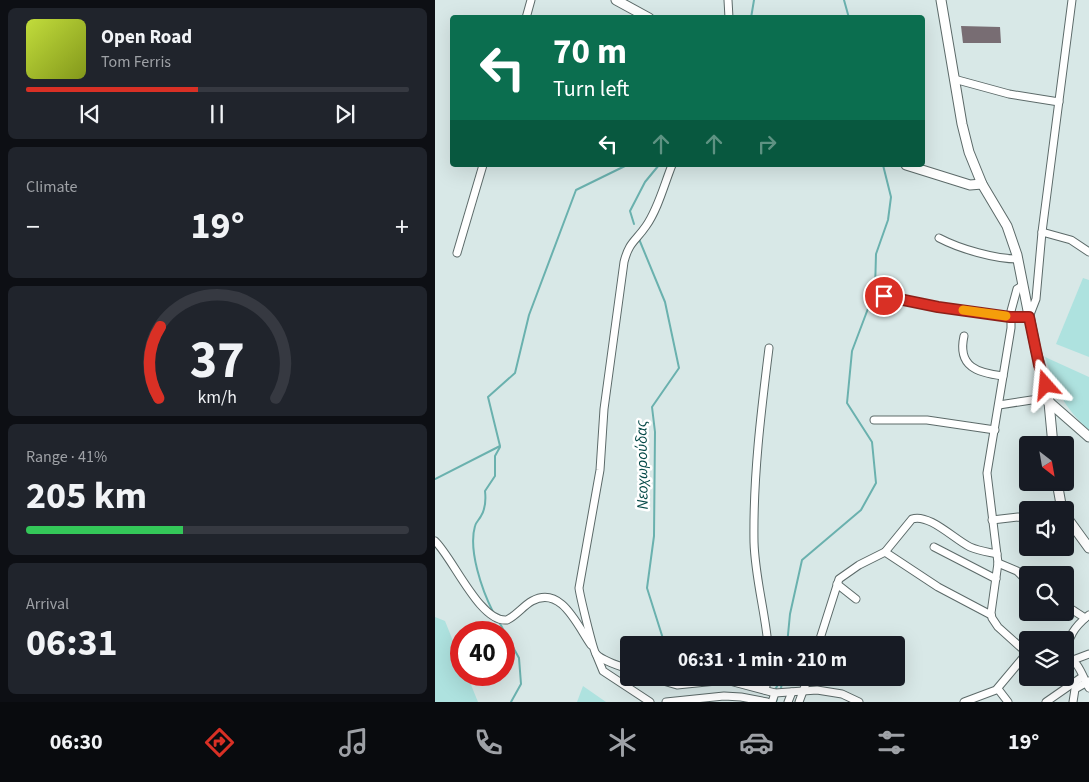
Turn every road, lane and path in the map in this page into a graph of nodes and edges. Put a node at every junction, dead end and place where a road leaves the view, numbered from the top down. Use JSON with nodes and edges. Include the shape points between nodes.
{"nodes":[{"id":1,"x":531,"y":0,"type":"edge"},
{"id":2,"x":616,"y":0,"type":"edge"},
{"id":3,"x":728,"y":0,"type":"edge"},
{"id":4,"x":941,"y":0,"type":"edge"},
{"id":5,"x":1073,"y":0,"type":"edge"},
{"id":6,"x":527,"y":15,"type":"edge"},
{"id":7,"x":644,"y":15,"type":"edge"},
{"id":8,"x":729,"y":15,"type":"edge"},
{"id":9,"x":954,"y":79,"type":"junction"},
{"id":10,"x":1059,"y":102,"type":"junction"},
{"id":11,"x":482,"y":167,"type":"edge"},
{"id":12,"x":671,"y":167,"type":"edge"},
{"id":13,"x":912,"y":167,"type":"edge"},
{"id":14,"x":982,"y":184,"type":"junction"},
{"id":15,"x":1042,"y":232,"type":"junction"},
{"id":16,"x":939,"y":238,"type":"dead end"},
{"id":17,"x":1089,"y":252,"type":"edge"},
{"id":18,"x":457,"y":253,"type":"dead end"},
{"id":19,"x":1018,"y":259,"type":"junction"},
{"id":20,"x":1023,"y":285,"type":"junction"},
{"id":21,"x":884,"y":296,"type":"dead end"},
{"id":22,"x":1010,"y":317,"type":"junction"},
{"id":23,"x":1029,"y":317,"type":"junction"},
{"id":24,"x":964,"y":336,"type":"dead end"},
{"id":25,"x":769,"y":348,"type":"dead end"},
{"id":26,"x":1003,"y":376,"type":"junction"},
{"id":27,"x":1049,"y":402,"type":"junction"},
{"id":28,"x":999,"y":405,"type":"junction"},
{"id":29,"x":874,"y":420,"type":"dead end"},
{"id":30,"x":995,"y":430,"type":"junction"},
{"id":31,"x":1052,"y":436,"type":"edge"},
{"id":32,"x":1089,"y":437,"type":"edge"},
{"id":33,"x":1019,"y":517,"type":"edge"},
{"id":34,"x":992,"y":520,"type":"junction"},
{"id":35,"x":1074,"y":527,"type":"edge"},
{"id":36,"x":435,"y":541,"type":"edge"},
{"id":37,"x":934,"y":547,"type":"dead end"},
{"id":38,"x":1089,"y":548,"type":"edge"},
{"id":39,"x":885,"y":552,"type":"junction"},
{"id":40,"x":997,"y":554,"type":"junction"},
{"id":41,"x":997,"y":563,"type":"junction"},
{"id":42,"x":1019,"y":573,"type":"edge"},
{"id":43,"x":996,"y":579,"type":"junction"},
{"id":44,"x":837,"y":584,"type":"junction"},
{"id":45,"x":856,"y":599,"type":"dead end"},
{"id":46,"x":1074,"y":610,"type":"edge"},
{"id":47,"x":991,"y":615,"type":"junction"},
{"id":48,"x":1087,"y":616,"type":"edge"},
{"id":49,"x":1073,"y":631,"type":"edge"},
{"id":50,"x":767,"y":636,"type":"edge"},
{"id":51,"x":821,"y":636,"type":"edge"},
{"id":52,"x":1019,"y":646,"type":"edge"},
{"id":53,"x":594,"y":650,"type":"junction"},
{"id":54,"x":1089,"y":654,"type":"edge"},
{"id":55,"x":1074,"y":657,"type":"edge"},
{"id":56,"x":1019,"y":663,"type":"edge"},
{"id":57,"x":620,"y":664,"type":"edge"},
{"id":58,"x":1074,"y":666,"type":"edge"},
{"id":59,"x":1086,"y":682,"type":"edge"},
{"id":60,"x":752,"y":686,"type":"edge"},
{"id":61,"x":766,"y":686,"type":"edge"},
{"id":62,"x":805,"y":686,"type":"edge"},
{"id":63,"x":998,"y":689,"type":"junction"},
{"id":64,"x":765,"y":690,"type":"junction"},
{"id":65,"x":803,"y":690,"type":"junction"},
{"id":66,"x":792,"y":692,"type":"junction"},
{"id":67,"x":775,"y":693,"type":"junction"},
{"id":68,"x":651,"y":702,"type":"edge"},
{"id":69,"x":666,"y":702,"type":"edge"},
{"id":70,"x":767,"y":702,"type":"edge"},
{"id":71,"x":772,"y":702,"type":"edge"},
{"id":72,"x":788,"y":702,"type":"edge"},
{"id":73,"x":799,"y":702,"type":"edge"},
{"id":74,"x":859,"y":702,"type":"edge"},
{"id":75,"x":964,"y":702,"type":"edge"},
{"id":76,"x":1009,"y":702,"type":"edge"},
{"id":77,"x":1047,"y":702,"type":"edge"},
{"id":78,"x":1073,"y":702,"type":"edge"}],
"edges":[{"from":1,"to":6,"type":"street"},
{"from":2,"to":7,"type":"street"},
{"from":3,"to":8,"type":"street"},
{"from":4,"to":9,"type":"street"},
{"from":5,"to":10,"type":"street"},
{"from":9,"to":10,"type":"street","via":[[1009,94]]},
{"from":9,"to":14,"type":"street","via":[[966,144]]},
{"from":10,"to":15,"type":"street"},
{"from":11,"to":18,"type":"street"},
{"from":12,"to":53,"type":"street","via":[[653,213],[627,249],[624,262],[605,400],[600,470],[579,588]]},
{"from":13,"to":14,"type":"street","via":[[971,185]]},
{"from":14,"to":19,"type":"street","via":[[1007,226]]},
{"from":15,"to":17,"type":"street","via":[[1071,240]]},
{"from":15,"to":23,"type":"street","via":[[1036,299]]},
{"from":16,"to":19,"type":"street","via":[[969,249]]},
{"from":19,"to":20,"type":"street"},
{"from":20,"to":22,"type":"street","via":[[1017,289]]},
{"from":20,"to":23,"type":"street"},
{"from":21,"to":22,"type":"street"},
{"from":22,"to":23,"type":"street"},
{"from":22,"to":26,"type":"street"},
{"from":23,"to":27,"type":"street"},
{"from":24,"to":26,"type":"street","via":[[963,346],[972,368]]},
{"from":25,"to":50,"type":"street","via":[[757,452],[754,524],[756,569]]},
{"from":26,"to":28,"type":"street"},
{"from":27,"to":28,"type":"street","via":[[1038,399]]},
{"from":27,"to":31,"type":"street"},
{"from":27,"to":32,"type":"street"},
{"from":28,"to":30,"type":"street"},
{"from":29,"to":30,"type":"street","via":[[927,420]]},
{"from":30,"to":34,"type":"street","via":[[987,473]]},
{"from":33,"to":34,"type":"street"},
{"from":34,"to":40,"type":"street"},
{"from":35,"to":38,"type":"street"},
{"from":36,"to":53,"type":"street","via":[[491,616],[507,620],[537,598],[553,598],[570,613]]},
{"from":37,"to":43,"type":"street"},
{"from":39,"to":40,"type":"street","via":[[915,518],[941,528],[972,548]]},
{"from":39,"to":44,"type":"street","via":[[846,574]]},
{"from":39,"to":47,"type":"street","via":[[938,587]]},
{"from":40,"to":41,"type":"street"},
{"from":41,"to":42,"type":"street"},
{"from":41,"to":43,"type":"street"},
{"from":43,"to":47,"type":"street"},
{"from":44,"to":45,"type":"street"},
{"from":44,"to":51,"type":"street"},
{"from":46,"to":48,"type":"street"},
{"from":47,"to":52,"type":"street"},
{"from":48,"to":49,"type":"street"},
{"from":53,"to":57,"type":"street"},
{"from":53,"to":68,"type":"street","via":[[603,671]]},
{"from":54,"to":55,"type":"street"},
{"from":56,"to":63,"type":"street"},
{"from":58,"to":59,"type":"street"},
{"from":59,"to":77,"type":"street"},
{"from":59,"to":78,"type":"street","via":[[1075,689]]},
{"from":60,"to":64,"type":"street"},
{"from":61,"to":64,"type":"street"},
{"from":62,"to":65,"type":"street"},
{"from":63,"to":75,"type":"street"},
{"from":63,"to":76,"type":"street"},
{"from":64,"to":67,"type":"street"},
{"from":65,"to":66,"type":"street"},
{"from":65,"to":73,"type":"street"},
{"from":65,"to":74,"type":"street","via":[[842,694]]},
{"from":66,"to":67,"type":"street"},
{"from":66,"to":72,"type":"street"},
{"from":67,"to":71,"type":"street"},
{"from":69,"to":70,"type":"street","via":[[724,696]]}]}
